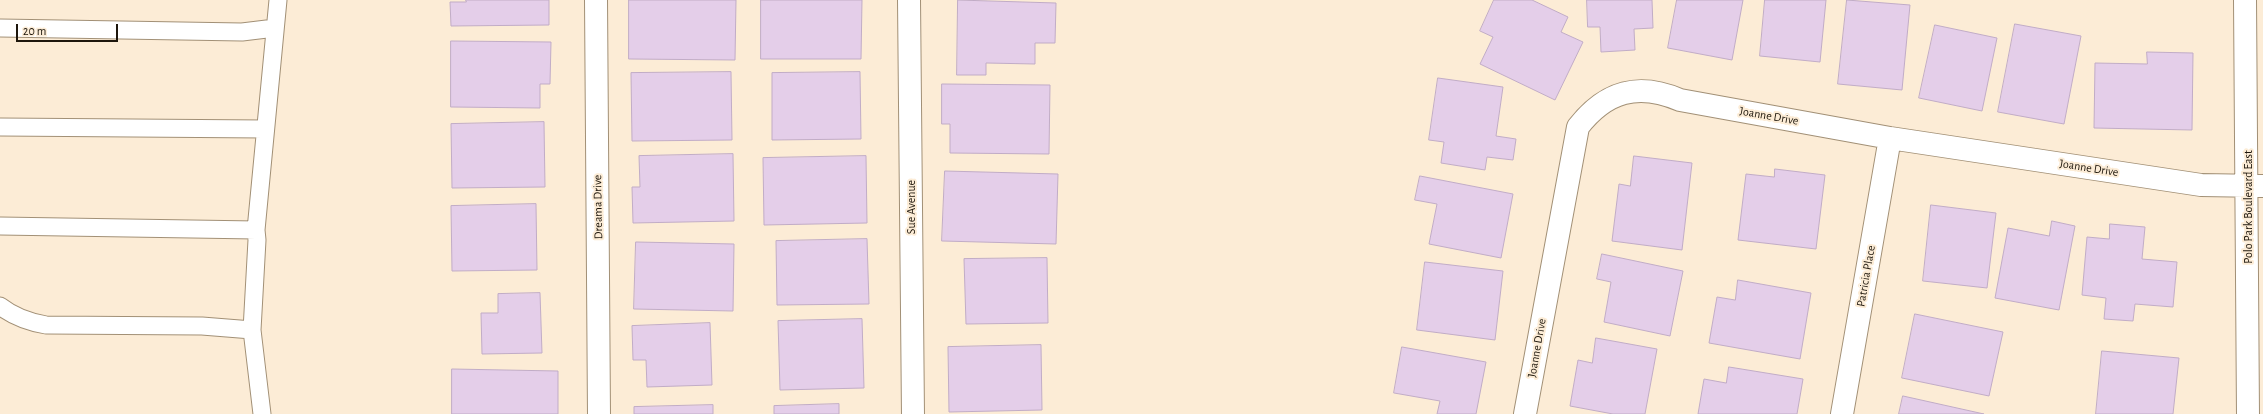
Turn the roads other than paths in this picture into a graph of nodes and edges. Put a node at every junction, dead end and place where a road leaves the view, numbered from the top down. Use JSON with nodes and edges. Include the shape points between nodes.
{"nodes":[{"id":1,"x":278,"y":0,"type":"edge"},
{"id":2,"x":596,"y":0,"type":"edge"},
{"id":3,"x":909,"y":0,"type":"edge"},
{"id":4,"x":2245,"y":0,"type":"edge"},
{"id":5,"x":0,"y":28,"type":"edge"},
{"id":6,"x":275,"y":28,"type":"junction"},
{"id":7,"x":0,"y":127,"type":"edge"},
{"id":8,"x":265,"y":129,"type":"junction"},
{"id":9,"x":1890,"y":138,"type":"junction"},
{"id":10,"x":2255,"y":186,"type":"edge"},
{"id":11,"x":0,"y":226,"type":"edge"},
{"id":12,"x":256,"y":230,"type":"junction"},
{"id":13,"x":0,"y":306,"type":"edge"},
{"id":14,"x":252,"y":330,"type":"junction"},
{"id":15,"x":262,"y":414,"type":"edge"},
{"id":16,"x":600,"y":414,"type":"edge"},
{"id":17,"x":913,"y":414,"type":"edge"},
{"id":18,"x":1525,"y":414,"type":"edge"},
{"id":19,"x":1842,"y":414,"type":"edge"},
{"id":20,"x":2248,"y":414,"type":"edge"}],
"edges":[{"from":1,"to":6,"type":"lane"},
{"from":2,"to":16,"type":"street","name":"Dreama Drive"},
{"from":3,"to":17,"type":"street","name":"Sue Avenue"},
{"from":4,"to":10,"type":"street","name":"Polo Park Boulevard East"},
{"from":5,"to":6,"type":"lane","via":[[242,32]]},
{"from":6,"to":8,"type":"lane"},
{"from":7,"to":8,"type":"lane"},
{"from":8,"to":12,"type":"lane"},
{"from":9,"to":10,"type":"street","name":"Joanne Drive","via":[[2201,185]]},
{"from":9,"to":18,"type":"street","name":"Joanne Drive","via":[[1680,100],[1651,91],[1627,92],[1599,104],[1578,127]]},
{"from":9,"to":19,"type":"street","name":"Patricia Place"},
{"from":10,"to":20,"type":"street","name":"Polo Park Boulevard East"},
{"from":11,"to":12,"type":"lane"},
{"from":12,"to":14,"type":"lane"},
{"from":13,"to":14,"type":"lane","via":[[30,322],[46,324],[202,326]]},
{"from":14,"to":15,"type":"lane"}]}
